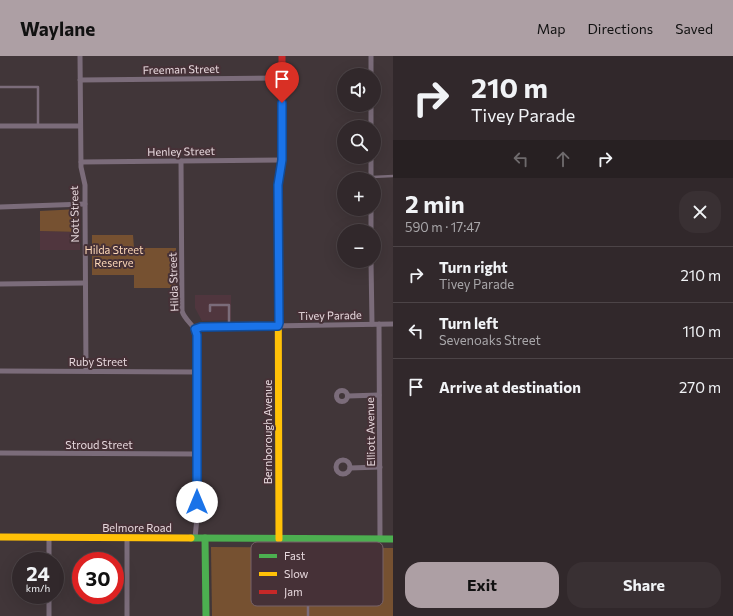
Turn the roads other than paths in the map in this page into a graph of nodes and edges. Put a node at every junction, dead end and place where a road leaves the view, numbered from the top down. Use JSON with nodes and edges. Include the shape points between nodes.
{"nodes":[{"id":1,"x":80,"y":56,"type":"edge"},
{"id":2,"x":282,"y":56,"type":"edge"},
{"id":3,"x":371,"y":56,"type":"edge"},
{"id":4,"x":371,"y":68,"type":"edge"},
{"id":5,"x":282,"y":78,"type":"junction"},
{"id":6,"x":80,"y":80,"type":"junction"},
{"id":7,"x":0,"y":87,"type":"edge"},
{"id":8,"x":0,"y":126,"type":"edge"},
{"id":9,"x":38,"y":126,"type":"junction"},
{"id":10,"x":80,"y":126,"type":"junction"},
{"id":11,"x":282,"y":160,"type":"junction"},
{"id":12,"x":181,"y":161,"type":"junction"},
{"id":13,"x":81,"y":162,"type":"junction"},
{"id":14,"x":393,"y":176,"type":"edge"},
{"id":15,"x":381,"y":177,"type":"edge"},
{"id":16,"x":86,"y":204,"type":"junction"},
{"id":17,"x":0,"y":207,"type":"edge"},
{"id":18,"x":371,"y":268,"type":"edge"},
{"id":19,"x":85,"y":283,"type":"junction"},
{"id":20,"x":0,"y":284,"type":"edge"},
{"id":21,"x":210,"y":311,"type":"dead end"},
{"id":22,"x":372,"y":324,"type":"junction"},
{"id":23,"x":379,"y":324,"type":"junction"},
{"id":24,"x":393,"y":324,"type":"edge"},
{"id":25,"x":278,"y":326,"type":"junction"},
{"id":26,"x":229,"y":327,"type":"junction"},
{"id":27,"x":195,"y":329,"type":"junction"},
{"id":28,"x":0,"y":371,"type":"edge"},
{"id":29,"x":86,"y":371,"type":"junction"},
{"id":30,"x":197,"y":372,"type":"junction"},
{"id":31,"x":380,"y":395,"type":"junction"},
{"id":32,"x":348,"y":396,"type":"dead end"},
{"id":33,"x":0,"y":453,"type":"edge"},
{"id":34,"x":197,"y":454,"type":"junction"},
{"id":35,"x":380,"y":467,"type":"junction"},
{"id":36,"x":350,"y":468,"type":"dead end"},
{"id":37,"x":0,"y":537,"type":"edge"},
{"id":38,"x":49,"y":537,"type":"junction"},
{"id":39,"x":127,"y":538,"type":"junction"},
{"id":40,"x":200,"y":538,"type":"junction"},
{"id":41,"x":279,"y":539,"type":"junction"},
{"id":42,"x":308,"y":539,"type":"joint"},
{"id":43,"x":380,"y":539,"type":"junction"},
{"id":44,"x":393,"y":539,"type":"edge"},
{"id":45,"x":49,"y":552,"type":"edge"},
{"id":46,"x":49,"y":604,"type":"edge"},
{"id":47,"x":49,"y":616,"type":"edge"},
{"id":48,"x":127,"y":616,"type":"edge"},
{"id":49,"x":206,"y":616,"type":"edge"}],
"edges":[{"from":1,"to":6,"type":"street","name":"Nott Street"},
{"from":2,"to":5,"type":"street","name":"Bernborough Avenue"},
{"from":3,"to":4,"type":"street"},
{"from":5,"to":6,"type":"street","name":"Freeman Street"},
{"from":5,"to":11,"type":"street","name":"Bernborough Avenue"},
{"from":6,"to":10,"type":"street","name":"Nott Street"},
{"from":7,"to":9,"type":"lane","via":[[38,87]]},
{"from":8,"to":9,"type":"street"},
{"from":9,"to":10,"type":"street"},
{"from":10,"to":13,"type":"street","name":"Nott Street"},
{"from":11,"to":12,"type":"street","name":"Henley Street"},
{"from":11,"to":25,"type":"street","name":"Bernborough Avenue","via":[[278,185]]},
{"from":12,"to":13,"type":"street","name":"Henley Street"},
{"from":12,"to":27,"type":"street","name":"Hilda Street","via":[[182,313]]},
{"from":13,"to":16,"type":"street","name":"Nott Street"},
{"from":14,"to":15,"type":"lane"},
{"from":16,"to":17,"type":"street"},
{"from":16,"to":19,"type":"street","name":"Nott Street"},
{"from":18,"to":22,"type":"street"},
{"from":19,"to":20,"type":"street"},
{"from":19,"to":29,"type":"street","name":"Nott Street"},
{"from":21,"to":26,"type":"lane","via":[[210,305],[229,305]]},
{"from":22,"to":23,"type":"street","name":"Tivey Parade"},
{"from":22,"to":25,"type":"street","name":"Tivey Parade"},
{"from":23,"to":24,"type":"street","name":"Tivey Parade"},
{"from":23,"to":31,"type":"street","name":"Elliott Avenue"},
{"from":25,"to":26,"type":"street","name":"Tivey Parade"},
{"from":25,"to":41,"type":"street","name":"Bernborough Avenue"},
{"from":26,"to":27,"type":"street","name":"Tivey Parade"},
{"from":27,"to":30,"type":"street"},
{"from":28,"to":29,"type":"street","name":"Ruby Street"},
{"from":29,"to":30,"type":"street","name":"Ruby Street"},
{"from":30,"to":34,"type":"street"},
{"from":31,"to":32,"type":"street"},
{"from":31,"to":35,"type":"street","name":"Elliott Avenue"},
{"from":33,"to":34,"type":"street","name":"Stroud Street"},
{"from":34,"to":40,"type":"street","via":[[197,518]]},
{"from":35,"to":36,"type":"street"},
{"from":35,"to":43,"type":"street","name":"Elliott Avenue"},
{"from":37,"to":38,"type":"street","name":"Belmore Road"},
{"from":38,"to":39,"type":"street","name":"Belmore Road"},
{"from":38,"to":45,"type":"street"},
{"from":39,"to":40,"type":"street","name":"Belmore Road"},
{"from":39,"to":48,"type":"street"},
{"from":40,"to":41,"type":"street","name":"Belmore Road"},
{"from":40,"to":49,"type":"street"},
{"from":41,"to":42,"type":"street","name":"Belmore Road"},
{"from":42,"to":43,"type":"street","name":"Belmore Road"},
{"from":43,"to":44,"type":"street","name":"Belmore Road"},
{"from":46,"to":47,"type":"street"}]}
